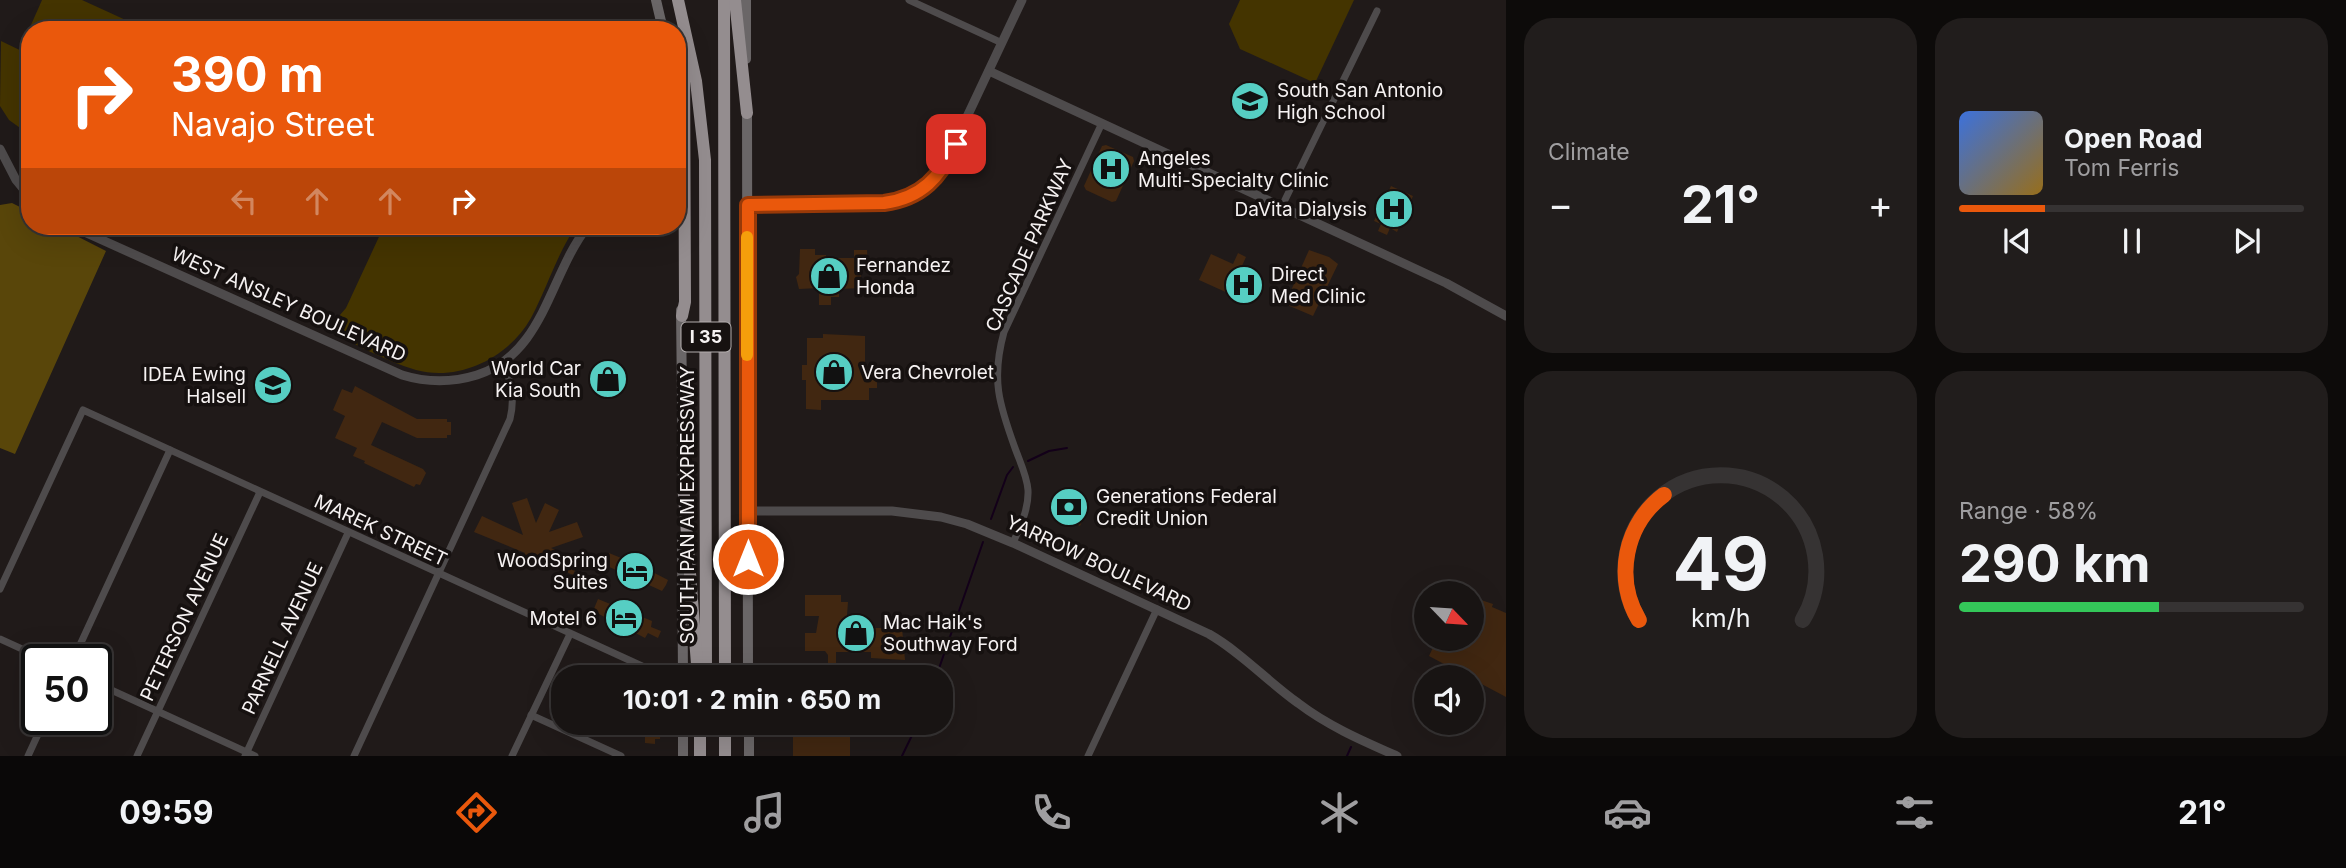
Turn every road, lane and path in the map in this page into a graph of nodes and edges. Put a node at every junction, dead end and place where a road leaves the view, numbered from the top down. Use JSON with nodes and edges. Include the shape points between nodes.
{"nodes":[{"id":1,"x":656,"y":0,"type":"edge"},
{"id":2,"x":677,"y":0,"type":"edge"},
{"id":3,"x":724,"y":0,"type":"edge"},
{"id":4,"x":735,"y":0,"type":"edge"},
{"id":5,"x":746,"y":0,"type":"edge"},
{"id":6,"x":908,"y":0,"type":"edge"},
{"id":7,"x":933,"y":0,"type":"edge"},
{"id":8,"x":1022,"y":0,"type":"edge"},
{"id":9,"x":928,"y":9,"type":"junction"},
{"id":10,"x":1377,"y":11,"type":"dead end"},
{"id":11,"x":661,"y":21,"type":"edge"},
{"id":12,"x":680,"y":21,"type":"edge"},
{"id":13,"x":682,"y":21,"type":"edge"},
{"id":14,"x":686,"y":38,"type":"edge"},
{"id":15,"x":1002,"y":44,"type":"junction"},
{"id":16,"x":989,"y":71,"type":"junction"},
{"id":17,"x":747,"y":113,"type":"junction"},
{"id":18,"x":1102,"y":123,"type":"junction"},
{"id":19,"x":0,"y":149,"type":"edge"},
{"id":20,"x":21,"y":186,"type":"edge"},
{"id":21,"x":748,"y":205,"type":"junction"},
{"id":22,"x":1282,"y":206,"type":"junction"},
{"id":23,"x":91,"y":235,"type":"edge"},
{"id":24,"x":582,"y":235,"type":"edge"},
{"id":25,"x":680,"y":235,"type":"edge"},
{"id":26,"x":685,"y":235,"type":"edge"},
{"id":27,"x":681,"y":316,"type":"junction"},
{"id":28,"x":1506,"y":316,"type":"edge"},
{"id":29,"x":502,"y":363,"type":"junction"},
{"id":30,"x":170,"y":450,"type":"junction"},
{"id":31,"x":682,"y":483,"type":"junction"},
{"id":32,"x":260,"y":492,"type":"junction"},
{"id":33,"x":748,"y":511,"type":"junction"},
{"id":34,"x":348,"y":533,"type":"junction"},
{"id":35,"x":1013,"y":543,"type":"junction"},
{"id":36,"x":438,"y":574,"type":"junction"},
{"id":37,"x":0,"y":589,"type":"edge"},
{"id":38,"x":1157,"y":609,"type":"junction"},
{"id":39,"x":570,"y":634,"type":"junction"},
{"id":40,"x":0,"y":639,"type":"edge"},
{"id":41,"x":80,"y":644,"type":"edge"},
{"id":42,"x":21,"y":649,"type":"edge"},
{"id":43,"x":639,"y":665,"type":"edge"},
{"id":44,"x":682,"y":665,"type":"edge"},
{"id":45,"x":697,"y":665,"type":"edge"},
{"id":46,"x":706,"y":665,"type":"edge"},
{"id":47,"x":725,"y":665,"type":"edge"},
{"id":48,"x":748,"y":665,"type":"edge"},
{"id":49,"x":112,"y":690,"type":"edge"},
{"id":50,"x":158,"y":712,"type":"junction"},
{"id":51,"x":531,"y":715,"type":"junction"},
{"id":52,"x":38,"y":735,"type":"edge"},
{"id":53,"x":683,"y":735,"type":"edge"},
{"id":54,"x":700,"y":735,"type":"edge"},
{"id":55,"x":706,"y":735,"type":"edge"},
{"id":56,"x":725,"y":735,"type":"edge"},
{"id":57,"x":749,"y":735,"type":"edge"},
{"id":58,"x":245,"y":754,"type":"edge"},
{"id":59,"x":610,"y":754,"type":"edge"},
{"id":60,"x":28,"y":756,"type":"edge"},
{"id":61,"x":137,"y":756,"type":"edge"},
{"id":62,"x":255,"y":756,"type":"edge"},
{"id":63,"x":354,"y":756,"type":"edge"},
{"id":64,"x":512,"y":756,"type":"edge"},
{"id":65,"x":621,"y":756,"type":"edge"},
{"id":66,"x":683,"y":756,"type":"edge"},
{"id":67,"x":699,"y":756,"type":"edge"},
{"id":68,"x":706,"y":756,"type":"edge"},
{"id":69,"x":725,"y":756,"type":"edge"},
{"id":70,"x":749,"y":756,"type":"edge"},
{"id":71,"x":1088,"y":756,"type":"edge"},
{"id":72,"x":1397,"y":756,"type":"edge"}],
"edges":[{"from":1,"to":11,"type":"main road"},
{"from":2,"to":12,"type":"highway"},
{"from":2,"to":13,"type":"highway","name":"SOUTH PAN AM EXPRESSWAY","number":"I 35"},
{"from":3,"to":47,"type":"highway","name":"SOUTH PAN AM EXPRESSWAY","number":"I 35"},
{"from":4,"to":17,"type":"highway"},
{"from":5,"to":17,"type":"main road"},
{"from":6,"to":9,"type":"street"},
{"from":7,"to":9,"type":"street"},
{"from":8,"to":15,"type":"street"},
{"from":9,"to":15,"type":"street"},
{"from":10,"to":22,"type":"street"},
{"from":14,"to":46,"type":"highway","name":"SOUTH PAN AM EXPRESSWAY","number":"I 35","via":[[705,160]]},
{"from":15,"to":16,"type":"street"},
{"from":16,"to":18,"type":"street"},
{"from":16,"to":21,"type":"street","via":[[948,161],[924,190],[884,203]]},
{"from":17,"to":21,"type":"main road"},
{"from":18,"to":22,"type":"street"},
{"from":18,"to":35,"type":"street","name":"CASCADE PARKWAY","via":[[1004,332],[998,354],[999,404],[1028,492],[1025,515]]},
{"from":19,"to":20,"type":"street"},
{"from":21,"to":33,"type":"main road"},
{"from":22,"to":28,"type":"street","via":[[1446,282]]},
{"from":23,"to":29,"type":"street","name":"WEST ANSLEY BOULEVARD","via":[[418,380],[450,382]]},
{"from":24,"to":29,"type":"street","name":"WEST ANSLEY BOULEVARD","via":[[531,335]]},
{"from":25,"to":27,"type":"main road"},
{"from":26,"to":27,"type":"highway"},
{"from":27,"to":31,"type":"main road"},
{"from":29,"to":36,"type":"street","via":[[511,383],[510,419]]},
{"from":30,"to":32,"type":"street","name":"MAREK STREET"},
{"from":30,"to":37,"type":"street","name":"MAREK STREET","via":[[83,411]]},
{"from":30,"to":41,"type":"street"},
{"from":31,"to":44,"type":"main road"},
{"from":31,"to":45,"type":"highway"},
{"from":32,"to":34,"type":"street","name":"MAREK STREET"},
{"from":32,"to":50,"type":"street","name":"PETERSON AVENUE"},
{"from":33,"to":35,"type":"street","name":"YARROW BOULEVARD","via":[[911,513],[967,524]]},
{"from":33,"to":48,"type":"main road"},
{"from":34,"to":36,"type":"street","name":"MAREK STREET"},
{"from":34,"to":58,"type":"street","name":"PARNELL AVENUE"},
{"from":35,"to":38,"type":"street","name":"YARROW BOULEVARD"},
{"from":36,"to":39,"type":"street","name":"MAREK STREET"},
{"from":36,"to":63,"type":"street"},
{"from":38,"to":71,"type":"street"},
{"from":38,"to":72,"type":"street","name":"YARROW BOULEVARD","via":[[1232,647],[1313,714]]},
{"from":39,"to":43,"type":"street","name":"MAREK STREET"},
{"from":39,"to":51,"type":"street"},
{"from":40,"to":42,"type":"street"},
{"from":49,"to":50,"type":"street"},
{"from":50,"to":58,"type":"street"},
{"from":50,"to":61,"type":"street","name":"PETERSON AVENUE"},
{"from":51,"to":59,"type":"street"},
{"from":51,"to":64,"type":"street"},
{"from":52,"to":60,"type":"street"},
{"from":53,"to":66,"type":"main road"},
{"from":54,"to":67,"type":"highway"},
{"from":55,"to":68,"type":"highway"},
{"from":56,"to":69,"type":"highway"},
{"from":57,"to":70,"type":"main road"},
{"from":58,"to":62,"type":"street"},
{"from":59,"to":65,"type":"street"}]}
